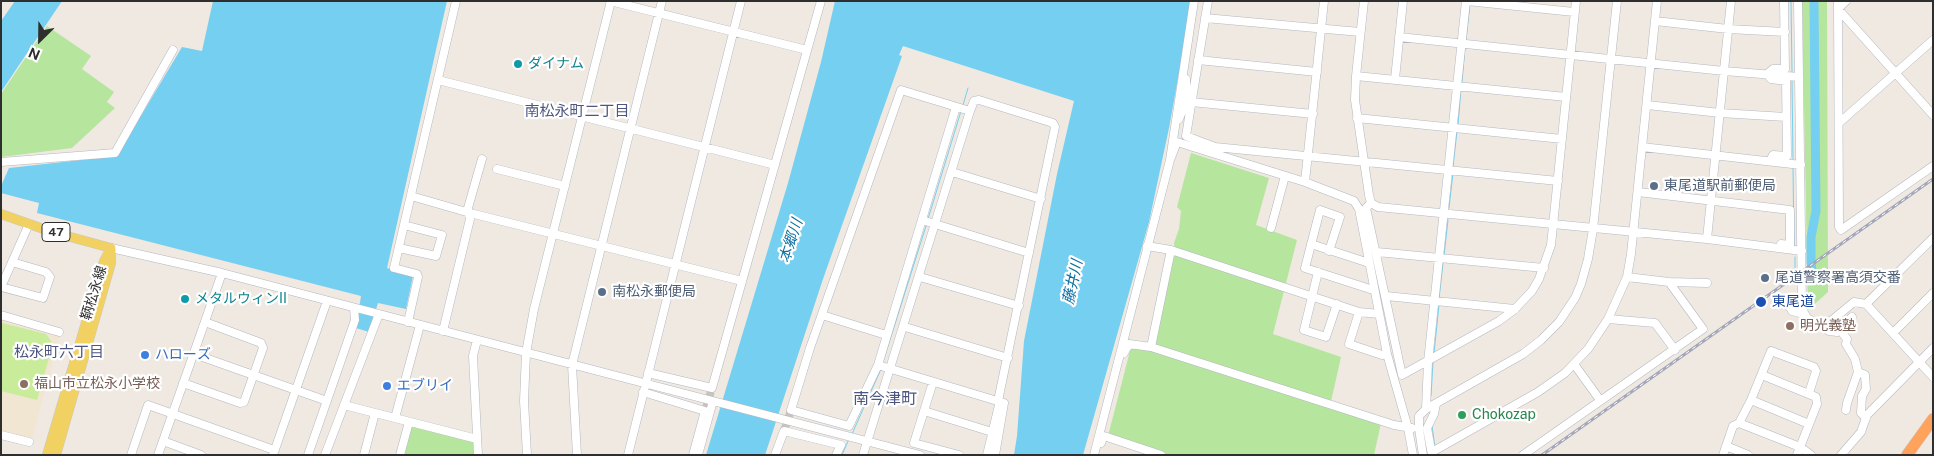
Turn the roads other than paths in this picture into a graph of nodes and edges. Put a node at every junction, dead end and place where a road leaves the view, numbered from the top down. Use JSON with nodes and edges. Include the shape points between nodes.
{"nodes":[{"id":1,"x":456,"y":1,"type":"edge"},
{"id":2,"x":611,"y":1,"type":"edge"},
{"id":3,"x":662,"y":1,"type":"edge"},
{"id":4,"x":741,"y":1,"type":"edge"},
{"id":5,"x":821,"y":1,"type":"edge"},
{"id":6,"x":1194,"y":1,"type":"edge"},
{"id":7,"x":1208,"y":1,"type":"edge"},
{"id":8,"x":1324,"y":1,"type":"edge"},
{"id":9,"x":1364,"y":1,"type":"edge"},
{"id":10,"x":1403,"y":1,"type":"edge"},
{"id":11,"x":1467,"y":1,"type":"edge"},
{"id":12,"x":1576,"y":1,"type":"edge"},
{"id":13,"x":1617,"y":1,"type":"edge"},
{"id":14,"x":1657,"y":1,"type":"edge"},
{"id":15,"x":1731,"y":1,"type":"edge"},
{"id":16,"x":1784,"y":1,"type":"edge"},
{"id":17,"x":1798,"y":1,"type":"edge"},
{"id":18,"x":1846,"y":1,"type":"edge"},
{"id":19,"x":1472,"y":2,"type":"edge"},
{"id":20,"x":1838,"y":5,"type":"edge"},
{"id":21,"x":1574,"y":12,"type":"junction"},
{"id":22,"x":659,"y":14,"type":"junction"},
{"id":23,"x":1205,"y":18,"type":"junction"},
{"id":24,"x":1655,"y":21,"type":"junction"},
{"id":25,"x":1728,"y":29,"type":"junction"},
{"id":26,"x":1321,"y":30,"type":"junction"},
{"id":27,"x":734,"y":32,"type":"junction"},
{"id":28,"x":1360,"y":32,"type":"junction"},
{"id":29,"x":1784,"y":32,"type":"junction"},
{"id":30,"x":1399,"y":37,"type":"junction"},
{"id":31,"x":1933,"y":40,"type":"edge"},
{"id":32,"x":1464,"y":44,"type":"junction"},
{"id":33,"x":173,"y":50,"type":"dead end"},
{"id":34,"x":807,"y":50,"type":"junction"},
{"id":35,"x":1571,"y":55,"type":"junction"},
{"id":36,"x":1610,"y":59,"type":"junction"},
{"id":37,"x":1198,"y":60,"type":"junction"},
{"id":38,"x":1651,"y":63,"type":"junction"},
{"id":39,"x":1724,"y":71,"type":"junction"},
{"id":40,"x":1183,"y":72,"type":"junction"},
{"id":41,"x":1317,"y":72,"type":"junction"},
{"id":42,"x":1896,"y":73,"type":"junction"},
{"id":43,"x":1768,"y":74,"type":"junction"},
{"id":44,"x":1356,"y":76,"type":"junction"},
{"id":45,"x":1799,"y":77,"type":"junction"},
{"id":46,"x":1395,"y":79,"type":"junction"},
{"id":47,"x":438,"y":80,"type":"junction"},
{"id":48,"x":1460,"y":86,"type":"junction"},
{"id":49,"x":1566,"y":97,"type":"junction"},
{"id":50,"x":1188,"y":102,"type":"junction"},
{"id":51,"x":1647,"y":105,"type":"junction"},
{"id":52,"x":956,"y":107,"type":"junction"},
{"id":53,"x":970,"y":111,"type":"junction"},
{"id":54,"x":1720,"y":113,"type":"junction"},
{"id":55,"x":1313,"y":114,"type":"junction"},
{"id":56,"x":1933,"y":115,"type":"edge"},
{"id":57,"x":583,"y":117,"type":"junction"},
{"id":58,"x":1786,"y":117,"type":"junction"},
{"id":59,"x":1356,"y":118,"type":"junction"},
{"id":60,"x":1839,"y":124,"type":"junction"},
{"id":61,"x":1456,"y":128,"type":"junction"},
{"id":62,"x":630,"y":129,"type":"junction"},
{"id":63,"x":1174,"y":129,"type":"junction"},
{"id":64,"x":1562,"y":139,"type":"junction"},
{"id":65,"x":1177,"y":142,"type":"junction"},
{"id":66,"x":1642,"y":147,"type":"junction"},
{"id":67,"x":705,"y":148,"type":"junction"},
{"id":68,"x":1715,"y":155,"type":"junction"},
{"id":69,"x":1309,"y":157,"type":"junction"},
{"id":70,"x":482,"y":159,"type":"dead end"},
{"id":71,"x":1170,"y":160,"type":"junction"},
{"id":72,"x":1770,"y":161,"type":"junction"},
{"id":73,"x":1,"y":162,"type":"edge"},
{"id":74,"x":1363,"y":162,"type":"junction"},
{"id":75,"x":775,"y":165,"type":"junction"},
{"id":76,"x":1801,"y":165,"type":"junction"},
{"id":77,"x":1933,"y":166,"type":"edge"},
{"id":78,"x":497,"y":168,"type":"dead end"},
{"id":79,"x":1452,"y":171,"type":"junction"},
{"id":80,"x":952,"y":172,"type":"junction"},
{"id":81,"x":1285,"y":176,"type":"junction"},
{"id":82,"x":1558,"y":181,"type":"junction"},
{"id":83,"x":1306,"y":182,"type":"junction"},
{"id":84,"x":565,"y":186,"type":"junction"},
{"id":85,"x":1638,"y":192,"type":"junction"},
{"id":86,"x":411,"y":196,"type":"junction"},
{"id":87,"x":1040,"y":199,"type":"junction"},
{"id":88,"x":1712,"y":200,"type":"junction"},
{"id":89,"x":1365,"y":206,"type":"junction"},
{"id":90,"x":470,"y":213,"type":"junction"},
{"id":91,"x":1,"y":214,"type":"edge"},
{"id":92,"x":1445,"y":214,"type":"junction"},
{"id":93,"x":922,"y":220,"type":"junction"},
{"id":94,"x":933,"y":223,"type":"junction"},
{"id":95,"x":29,"y":224,"type":"junction"},
{"id":96,"x":1553,"y":224,"type":"junction"},
{"id":97,"x":404,"y":225,"type":"junction"},
{"id":98,"x":1271,"y":228,"type":"dead end"},
{"id":99,"x":1593,"y":229,"type":"junction"},
{"id":100,"x":1634,"y":232,"type":"junction"},
{"id":101,"x":553,"y":233,"type":"junction"},
{"id":102,"x":1707,"y":239,"type":"junction"},
{"id":103,"x":1932,"y":240,"type":"edge"},
{"id":104,"x":1311,"y":244,"type":"junction"},
{"id":105,"x":602,"y":245,"type":"junction"},
{"id":106,"x":1147,"y":246,"type":"junction"},
{"id":107,"x":1756,"y":246,"type":"junction"},
{"id":108,"x":111,"y":248,"type":"junction"},
{"id":109,"x":399,"y":248,"type":"junction"},
{"id":110,"x":1171,"y":250,"type":"junction"},
{"id":111,"x":1330,"y":250,"type":"junction"},
{"id":112,"x":1377,"y":252,"type":"junction"},
{"id":113,"x":1802,"y":252,"type":"junction"},
{"id":114,"x":1030,"y":253,"type":"junction"},
{"id":115,"x":1442,"y":258,"type":"junction"},
{"id":116,"x":12,"y":262,"type":"junction"},
{"id":117,"x":1369,"y":263,"type":"junction"},
{"id":118,"x":676,"y":264,"type":"junction"},
{"id":119,"x":1544,"y":268,"type":"junction"},
{"id":120,"x":1318,"y":272,"type":"junction"},
{"id":121,"x":222,"y":273,"type":"junction"},
{"id":122,"x":920,"y":277,"type":"junction"},
{"id":123,"x":1627,"y":277,"type":"junction"},
{"id":124,"x":742,"y":281,"type":"junction"},
{"id":125,"x":1669,"y":282,"type":"junction"},
{"id":126,"x":1707,"y":283,"type":"dead end"},
{"id":127,"x":1,"y":287,"type":"edge"},
{"id":128,"x":1374,"y":288,"type":"junction"},
{"id":129,"x":1933,"y":293,"type":"edge"},
{"id":130,"x":1313,"y":296,"type":"junction"},
{"id":131,"x":1386,"y":296,"type":"junction"},
{"id":132,"x":1801,"y":300,"type":"junction"},
{"id":133,"x":327,"y":301,"type":"junction"},
{"id":134,"x":1438,"y":301,"type":"junction"},
{"id":135,"x":1337,"y":304,"type":"junction"},
{"id":136,"x":1866,"y":304,"type":"junction"},
{"id":137,"x":1019,"y":306,"type":"junction"},
{"id":138,"x":357,"y":308,"type":"junction"},
{"id":139,"x":1515,"y":309,"type":"junction"},
{"id":140,"x":1359,"y":312,"type":"junction"},
{"id":141,"x":377,"y":314,"type":"junction"},
{"id":142,"x":1379,"y":314,"type":"junction"},
{"id":143,"x":1804,"y":314,"type":"junction"},
{"id":144,"x":1,"y":315,"type":"edge"},
{"id":145,"x":822,"y":315,"type":"junction"},
{"id":146,"x":1852,"y":317,"type":"dead end"},
{"id":147,"x":1608,"y":319,"type":"junction"},
{"id":148,"x":205,"y":322,"type":"junction"},
{"id":149,"x":408,"y":322,"type":"junction"},
{"id":150,"x":1818,"y":324,"type":"junction"},
{"id":151,"x":420,"y":325,"type":"junction"},
{"id":152,"x":904,"y":327,"type":"junction"},
{"id":153,"x":1840,"y":330,"type":"junction"},
{"id":154,"x":443,"y":331,"type":"junction"},
{"id":155,"x":59,"y":332,"type":"dead end"},
{"id":156,"x":1893,"y":333,"type":"junction"},
{"id":157,"x":886,"y":335,"type":"junction"},
{"id":158,"x":477,"y":340,"type":"junction"},
{"id":159,"x":1151,"y":347,"type":"junction"},
{"id":160,"x":1933,"y":348,"type":"edge"},
{"id":161,"x":1675,"y":350,"type":"junction"},
{"id":162,"x":526,"y":353,"type":"junction"},
{"id":163,"x":194,"y":354,"type":"junction"},
{"id":164,"x":1387,"y":354,"type":"junction"},
{"id":165,"x":1008,"y":358,"type":"junction"},
{"id":166,"x":1432,"y":359,"type":"junction"},
{"id":167,"x":1919,"y":362,"type":"junction"},
{"id":168,"x":572,"y":364,"type":"junction"},
{"id":169,"x":1574,"y":364,"type":"junction"},
{"id":170,"x":878,"y":365,"type":"junction"},
{"id":171,"x":1118,"y":365,"type":"junction"},
{"id":172,"x":888,"y":369,"type":"junction"},
{"id":173,"x":1858,"y":372,"type":"junction"},
{"id":174,"x":648,"y":373,"type":"junction"},
{"id":175,"x":254,"y":375,"type":"junction"},
{"id":176,"x":1762,"y":375,"type":"junction"},
{"id":177,"x":1933,"y":377,"type":"edge"},
{"id":178,"x":933,"y":382,"type":"junction"},
{"id":179,"x":184,"y":383,"type":"junction"},
{"id":180,"x":646,"y":383,"type":"junction"},
{"id":181,"x":296,"y":390,"type":"junction"},
{"id":182,"x":643,"y":392,"type":"junction"},
{"id":183,"x":1809,"y":393,"type":"junction"},
{"id":184,"x":1851,"y":394,"type":"junction"},
{"id":185,"x":1862,"y":396,"type":"junction"},
{"id":186,"x":998,"y":400,"type":"junction"},
{"id":187,"x":1600,"y":400,"type":"junction"},
{"id":188,"x":1751,"y":400,"type":"junction"},
{"id":189,"x":327,"y":401,"type":"junction"},
{"id":190,"x":714,"y":401,"type":"junction"},
{"id":191,"x":344,"y":404,"type":"junction"},
{"id":192,"x":1436,"y":404,"type":"junction"},
{"id":193,"x":1426,"y":409,"type":"junction"},
{"id":194,"x":1846,"y":410,"type":"dead end"},
{"id":195,"x":924,"y":411,"type":"junction"},
{"id":196,"x":376,"y":413,"type":"junction"},
{"id":197,"x":172,"y":414,"type":"junction"},
{"id":198,"x":395,"y":418,"type":"junction"},
{"id":199,"x":1866,"y":418,"type":"junction"},
{"id":200,"x":1933,"y":419,"type":"edge"},
{"id":201,"x":409,"y":422,"type":"junction"},
{"id":202,"x":1738,"y":422,"type":"junction"},
{"id":203,"x":1810,"y":424,"type":"junction"},
{"id":204,"x":1408,"y":428,"type":"junction"},
{"id":205,"x":1419,"y":429,"type":"junction"},
{"id":206,"x":992,"y":432,"type":"junction"},
{"id":207,"x":1,"y":435,"type":"edge"},
{"id":208,"x":477,"y":439,"type":"junction"},
{"id":209,"x":163,"y":441,"type":"junction"},
{"id":210,"x":868,"y":441,"type":"junction"},
{"id":211,"x":29,"y":442,"type":"dead end"},
{"id":212,"x":1726,"y":446,"type":"junction"},
{"id":213,"x":1434,"y":451,"type":"edge"},
{"id":214,"x":1799,"y":451,"type":"edge"},
{"id":215,"x":274,"y":452,"type":"edge"},
{"id":216,"x":47,"y":455,"type":"edge"},
{"id":217,"x":56,"y":455,"type":"edge"},
{"id":218,"x":131,"y":455,"type":"edge"},
{"id":219,"x":158,"y":455,"type":"edge"},
{"id":220,"x":201,"y":455,"type":"edge"},
{"id":221,"x":308,"y":455,"type":"edge"},
{"id":222,"x":325,"y":455,"type":"edge"},
{"id":223,"x":364,"y":455,"type":"edge"},
{"id":224,"x":400,"y":455,"type":"edge"},
{"id":225,"x":478,"y":455,"type":"edge"},
{"id":226,"x":527,"y":455,"type":"edge"},
{"id":227,"x":577,"y":455,"type":"edge"},
{"id":228,"x":628,"y":455,"type":"edge"},
{"id":229,"x":692,"y":455,"type":"edge"},
{"id":230,"x":698,"y":455,"type":"edge"},
{"id":231,"x":774,"y":455,"type":"edge"},
{"id":232,"x":836,"y":455,"type":"edge"},
{"id":233,"x":864,"y":455,"type":"edge"},
{"id":234,"x":920,"y":455,"type":"edge"},
{"id":235,"x":959,"y":455,"type":"edge"},
{"id":236,"x":987,"y":455,"type":"edge"},
{"id":237,"x":995,"y":455,"type":"edge"},
{"id":238,"x":1096,"y":455,"type":"edge"},
{"id":239,"x":1161,"y":455,"type":"edge"},
{"id":240,"x":1413,"y":455,"type":"edge"},
{"id":241,"x":1423,"y":455,"type":"edge"},
{"id":242,"x":1523,"y":455,"type":"edge"},
{"id":243,"x":1723,"y":455,"type":"edge"},
{"id":244,"x":1748,"y":455,"type":"edge"},
{"id":245,"x":1811,"y":455,"type":"edge"},
{"id":246,"x":1842,"y":455,"type":"edge"},
{"id":247,"x":1907,"y":455,"type":"edge"}],
"edges":[{"from":1,"to":47,"type":"street"},
{"from":2,"to":22,"type":"street"},
{"from":2,"to":57,"type":"street"},
{"from":3,"to":22,"type":"street"},
{"from":4,"to":27,"type":"street"},
{"from":5,"to":34,"type":"street"},
{"from":6,"to":40,"type":"street"},
{"from":7,"to":23,"type":"street"},
{"from":8,"to":26,"type":"street"},
{"from":9,"to":28,"type":"street"},
{"from":10,"to":30,"type":"street"},
{"from":11,"to":19,"type":"street"},
{"from":11,"to":32,"type":"street"},
{"from":12,"to":21,"type":"street"},
{"from":13,"to":36,"type":"street"},
{"from":14,"to":24,"type":"street"},
{"from":15,"to":25,"type":"street"},
{"from":16,"to":29,"type":"street"},
{"from":17,"to":45,"type":"street"},
{"from":18,"to":20,"type":"street"},
{"from":19,"to":21,"type":"street"},
{"from":20,"to":42,"type":"street"},
{"from":20,"to":60,"type":"street"},
{"from":21,"to":35,"type":"street"},
{"from":22,"to":27,"type":"street"},
{"from":22,"to":62,"type":"street"},
{"from":23,"to":26,"type":"street"},
{"from":23,"to":37,"type":"street"},
{"from":24,"to":25,"type":"street"},
{"from":24,"to":38,"type":"street"},
{"from":25,"to":29,"type":"street"},
{"from":25,"to":39,"type":"street"},
{"from":26,"to":28,"type":"street"},
{"from":26,"to":41,"type":"street"},
{"from":27,"to":34,"type":"street"},
{"from":27,"to":67,"type":"street"},
{"from":28,"to":44,"type":"street"},
{"from":29,"to":43,"type":"street","via":[[1785,69],[1773,69]]},
{"from":30,"to":32,"type":"street"},
{"from":30,"to":46,"type":"street"},
{"from":31,"to":42,"type":"street"},
{"from":32,"to":35,"type":"street"},
{"from":32,"to":48,"type":"street"},
{"from":33,"to":73,"type":"street","via":[[115,153]]},
{"from":34,"to":75,"type":"street"},
{"from":35,"to":36,"type":"street"},
{"from":35,"to":49,"type":"street"},
{"from":36,"to":38,"type":"street"},
{"from":36,"to":99,"type":"street"},
{"from":37,"to":41,"type":"street"},
{"from":37,"to":50,"type":"street"},
{"from":38,"to":39,"type":"street"},
{"from":38,"to":51,"type":"street"},
{"from":39,"to":43,"type":"street"},
{"from":39,"to":54,"type":"street"},
{"from":40,"to":50,"type":"street","via":[[1186,73]]},
{"from":40,"to":63,"type":"street"},
{"from":41,"to":55,"type":"street"},
{"from":42,"to":56,"type":"street"},
{"from":42,"to":60,"type":"street"},
{"from":43,"to":45,"type":"street"},
{"from":43,"to":58,"type":"street","via":[[1771,79],[1786,81]]},
{"from":44,"to":46,"type":"street"},
{"from":44,"to":59,"type":"street"},
{"from":45,"to":76,"type":"street"},
{"from":46,"to":48,"type":"street"},
{"from":47,"to":57,"type":"street"},
{"from":47,"to":86,"type":"street"},
{"from":48,"to":49,"type":"street"},
{"from":48,"to":61,"type":"street"},
{"from":49,"to":64,"type":"street"},
{"from":50,"to":55,"type":"street"},
{"from":50,"to":63,"type":"street"},
{"from":50,"to":69,"type":"street","via":[[1186,136],[1215,147]]},
{"from":51,"to":54,"type":"street"},
{"from":51,"to":66,"type":"street"},
{"from":52,"to":53,"type":"street"},
{"from":52,"to":93,"type":"street"},
{"from":52,"to":145,"type":"street","via":[[901,90]]},
{"from":53,"to":80,"type":"street"},
{"from":53,"to":87,"type":"street","via":[[974,101],[980,100],[1053,123],[1055,127]]},
{"from":54,"to":58,"type":"street"},
{"from":54,"to":68,"type":"street"},
{"from":55,"to":69,"type":"street"},
{"from":57,"to":62,"type":"street"},
{"from":57,"to":84,"type":"street"},
{"from":58,"to":72,"type":"street","via":[[1787,156],[1773,154]]},
{"from":59,"to":61,"type":"street"},
{"from":59,"to":74,"type":"street"},
{"from":60,"to":77,"type":"street","via":[[1841,230]]},
{"from":61,"to":64,"type":"street"},
{"from":61,"to":79,"type":"street"},
{"from":62,"to":67,"type":"street"},
{"from":62,"to":105,"type":"street"},
{"from":63,"to":65,"type":"street"},
{"from":63,"to":71,"type":"street"},
{"from":64,"to":82,"type":"street"},
{"from":65,"to":71,"type":"street"},
{"from":65,"to":81,"type":"street"},
{"from":66,"to":68,"type":"street"},
{"from":66,"to":85,"type":"street"},
{"from":67,"to":75,"type":"street"},
{"from":67,"to":118,"type":"street"},
{"from":68,"to":72,"type":"street"},
{"from":68,"to":88,"type":"street"},
{"from":69,"to":74,"type":"street"},
{"from":69,"to":83,"type":"street"},
{"from":70,"to":90,"type":"street","via":[[468,208]]},
{"from":71,"to":106,"type":"street"},
{"from":72,"to":76,"type":"street"},
{"from":74,"to":79,"type":"street"},
{"from":74,"to":89,"type":"street"},
{"from":75,"to":124,"type":"street"},
{"from":76,"to":113,"type":"street"},
{"from":78,"to":84,"type":"street"},
{"from":79,"to":82,"type":"street"},
{"from":79,"to":92,"type":"street"},
{"from":80,"to":87,"type":"street"},
{"from":80,"to":94,"type":"street"},
{"from":81,"to":83,"type":"street"},
{"from":81,"to":98,"type":"street"},
{"from":82,"to":96,"type":"street"},
{"from":83,"to":89,"type":"street"},
{"from":84,"to":101,"type":"street"},
{"from":85,"to":88,"type":"street"},
{"from":85,"to":100,"type":"street"},
{"from":86,"to":90,"type":"street"},
{"from":86,"to":97,"type":"street"},
{"from":87,"to":114,"type":"street"},
{"from":88,"to":102,"type":"street"},
{"from":88,"to":107,"type":"street","via":[[1790,210],[1790,245],[1760,242]]},
{"from":89,"to":92,"type":"street"},
{"from":89,"to":112,"type":"street"},
{"from":89,"to":117,"type":"street"},
{"from":90,"to":101,"type":"street"},
{"from":90,"to":154,"type":"street"},
{"from":91,"to":95,"type":"main road","name":"鞆松永線","number":"47"},
{"from":92,"to":96,"type":"street"},
{"from":92,"to":115,"type":"street"},
{"from":93,"to":94,"type":"street"},
{"from":93,"to":157,"type":"street"},
{"from":94,"to":114,"type":"street"},
{"from":94,"to":122,"type":"street"},
{"from":95,"to":108,"type":"main road","name":"鞆松永線","number":"47"},
{"from":95,"to":116,"type":"street"},
{"from":96,"to":99,"type":"street"},
{"from":96,"to":119,"type":"street"},
{"from":97,"to":109,"type":"street"},
{"from":97,"to":109,"type":"street","via":[[442,235],[436,256]]},
{"from":99,"to":100,"type":"street"},
{"from":99,"to":192,"type":"street","via":[[1581,284],[1559,322],[1523,354]]},
{"from":100,"to":102,"type":"street"},
{"from":100,"to":123,"type":"street"},
{"from":101,"to":105,"type":"street"},
{"from":101,"to":162,"type":"street"},
{"from":102,"to":107,"type":"street"},
{"from":103,"to":136,"type":"street"},
{"from":104,"to":111,"type":"street"},
{"from":104,"to":111,"type":"street","via":[[1320,210],[1340,217]]},
{"from":104,"to":120,"type":"street","via":[[1305,268]]},
{"from":105,"to":118,"type":"street"},
{"from":105,"to":168,"type":"street"},
{"from":106,"to":110,"type":"street"},
{"from":106,"to":171,"type":"street"},
{"from":107,"to":113,"type":"street"},
{"from":108,"to":121,"type":"street"},
{"from":108,"to":216,"type":"main road","name":"鞆松永線","via":[[104,261]]},
{"from":108,"to":217,"type":"main road","name":"鞆松永線","via":[[111,263]]},
{"from":109,"to":149,"type":"street","via":[[394,268],[418,276]]},
{"from":110,"to":130,"type":"street"},
{"from":110,"to":159,"type":"street"},
{"from":111,"to":117,"type":"street"},
{"from":112,"to":115,"type":"street"},
{"from":112,"to":131,"type":"street"},
{"from":113,"to":132,"type":"street"},
{"from":114,"to":137,"type":"street"},
{"from":115,"to":119,"type":"street"},
{"from":115,"to":134,"type":"street"},
{"from":116,"to":127,"type":"street"},
{"from":116,"to":127,"type":"street","via":[[50,276],[43,298]]},
{"from":117,"to":128,"type":"street"},
{"from":118,"to":124,"type":"street"},
{"from":118,"to":174,"type":"street"},
{"from":119,"to":139,"type":"street","via":[[1532,291]]},
{"from":120,"to":128,"type":"street"},
{"from":120,"to":130,"type":"street"},
{"from":121,"to":133,"type":"street"},
{"from":121,"to":148,"type":"street"},
{"from":122,"to":137,"type":"street"},
{"from":122,"to":152,"type":"street"},
{"from":123,"to":125,"type":"street"},
{"from":123,"to":147,"type":"street"},
{"from":124,"to":174,"type":"street","via":[[712,388]]},
{"from":125,"to":126,"type":"street"},
{"from":125,"to":161,"type":"street","via":[[1702,329]]},
{"from":128,"to":142,"type":"street"},
{"from":129,"to":156,"type":"street"},
{"from":130,"to":135,"type":"street"},
{"from":130,"to":135,"type":"street","via":[[1304,330],[1326,337]]},
{"from":131,"to":134,"type":"street"},
{"from":131,"to":166,"type":"street","via":[[1402,375]]},
{"from":132,"to":143,"type":"street"},
{"from":132,"to":143,"type":"street","via":[[1792,300],[1789,306],[1792,311]]},
{"from":133,"to":138,"type":"street"},
{"from":133,"to":181,"type":"street"},
{"from":134,"to":139,"type":"street"},
{"from":134,"to":166,"type":"street"},
{"from":135,"to":140,"type":"street"},
{"from":136,"to":150,"type":"street","via":[[1854,302],[1831,321]]},
{"from":136,"to":156,"type":"street"},
{"from":137,"to":165,"type":"street"},
{"from":138,"to":141,"type":"street"},
{"from":138,"to":189,"type":"street"},
{"from":139,"to":166,"type":"street","via":[[1500,321]]},
{"from":140,"to":142,"type":"street"},
{"from":140,"to":164,"type":"street","via":[[1349,344]]},
{"from":141,"to":149,"type":"street"},
{"from":141,"to":191,"type":"street"},
{"from":142,"to":164,"type":"street"},
{"from":143,"to":150,"type":"street"},
{"from":144,"to":155,"type":"street"},
{"from":145,"to":157,"type":"street"},
{"from":145,"to":170,"type":"street","via":[[791,410],[849,426]]},
{"from":146,"to":153,"type":"street"},
{"from":147,"to":161,"type":"street","via":[[1655,323]]},
{"from":147,"to":169,"type":"street"},
{"from":148,"to":163,"type":"street"},
{"from":148,"to":175,"type":"street","via":[[262,343],[264,348]]},
{"from":149,"to":151,"type":"street"},
{"from":150,"to":153,"type":"street","via":[[1829,331]]},
{"from":151,"to":154,"type":"street"},
{"from":151,"to":198,"type":"street"},
{"from":152,"to":165,"type":"street"},
{"from":152,"to":172,"type":"street"},
{"from":153,"to":173,"type":"street","via":[[1847,339],[1846,344]]},
{"from":154,"to":158,"type":"street"},
{"from":156,"to":167,"type":"street"},
{"from":157,"to":170,"type":"street"},
{"from":158,"to":162,"type":"street"},
{"from":158,"to":208,"type":"street","via":[[473,356]]},
{"from":159,"to":171,"type":"street","via":[[1129,344]]},
{"from":159,"to":204,"type":"street"},
{"from":160,"to":167,"type":"street"},
{"from":161,"to":187,"type":"street"},
{"from":162,"to":168,"type":"street"},
{"from":162,"to":226,"type":"street"},
{"from":163,"to":175,"type":"street"},
{"from":163,"to":179,"type":"street"},
{"from":164,"to":204,"type":"street"},
{"from":165,"to":186,"type":"street"},
{"from":166,"to":193,"type":"street"},
{"from":167,"to":177,"type":"street"},
{"from":167,"to":199,"type":"street"},
{"from":168,"to":180,"type":"street"},
{"from":168,"to":227,"type":"street"},
{"from":169,"to":187,"type":"street"},
{"from":169,"to":213,"type":"street","via":[[1538,392]]},
{"from":170,"to":172,"type":"street"},
{"from":171,"to":238,"type":"street"},
{"from":172,"to":178,"type":"street"},
{"from":172,"to":210,"type":"street"},
{"from":173,"to":184,"type":"street"},
{"from":173,"to":185,"type":"street","via":[[1865,375],[1866,389]]},
{"from":174,"to":180,"type":"street"},
{"from":175,"to":179,"type":"street","via":[[244,402],[240,404]]},
{"from":175,"to":181,"type":"street"},
{"from":176,"to":183,"type":"street"},
{"from":176,"to":183,"type":"street","via":[[1770,351],[1814,367],[1816,371]]},
{"from":176,"to":188,"type":"street"},
{"from":178,"to":186,"type":"street"},
{"from":178,"to":195,"type":"street"},
{"from":179,"to":197,"type":"street"},
{"from":180,"to":182,"type":"street"},
{"from":180,"to":190,"type":"street"},
{"from":181,"to":189,"type":"street"},
{"from":181,"to":215,"type":"street"},
{"from":182,"to":228,"type":"street"},
{"from":182,"to":229,"type":"street","via":[[705,411]]},
{"from":183,"to":203,"type":"street","via":[[1816,397],[1817,404]]},
{"from":184,"to":185,"type":"street"},
{"from":184,"to":194,"type":"street"},
{"from":185,"to":199,"type":"street","via":[[1861,414]]},
{"from":186,"to":206,"type":"street"},
{"from":186,"to":237,"type":"street","via":[[1004,403]]},
{"from":187,"to":242,"type":"street"},
{"from":188,"to":202,"type":"street"},
{"from":188,"to":203,"type":"street"},
{"from":189,"to":221,"type":"street"},
{"from":190,"to":210,"type":"street"},
{"from":190,"to":230,"type":"street"},
{"from":191,"to":196,"type":"street"},
{"from":191,"to":222,"type":"street"},
{"from":192,"to":193,"type":"street"},
{"from":192,"to":213,"type":"street","via":[[1427,428]]},
{"from":193,"to":205,"type":"street","via":[[1419,416]]},
{"from":195,"to":206,"type":"street"},
{"from":195,"to":235,"type":"street","via":[[914,443]]},
{"from":196,"to":198,"type":"street"},
{"from":196,"to":223,"type":"street"},
{"from":197,"to":209,"type":"street"},
{"from":197,"to":215,"type":"street"},
{"from":197,"to":218,"type":"street","via":[[148,405]]},
{"from":198,"to":201,"type":"street"},
{"from":199,"to":246,"type":"street","via":[[1861,432]]},
{"from":200,"to":247,"type":"highway"},
{"from":201,"to":208,"type":"street"},
{"from":201,"to":224,"type":"street"},
{"from":202,"to":212,"type":"street","via":[[1733,426]]},
{"from":202,"to":214,"type":"street"},
{"from":203,"to":214,"type":"street"},
{"from":204,"to":205,"type":"street"},
{"from":204,"to":240,"type":"street"},
{"from":205,"to":241,"type":"street"},
{"from":206,"to":236,"type":"street"},
{"from":207,"to":211,"type":"street"},
{"from":208,"to":225,"type":"street"},
{"from":209,"to":219,"type":"street"},
{"from":209,"to":220,"type":"street"},
{"from":210,"to":233,"type":"street"},
{"from":210,"to":234,"type":"street"},
{"from":212,"to":243,"type":"street"},
{"from":212,"to":244,"type":"street"},
{"from":214,"to":245,"type":"street"},
{"from":231,"to":232,"type":"street","via":[[784,430],[841,445]]},
{"from":238,"to":239,"type":"street","via":[[1104,436]]}]}
